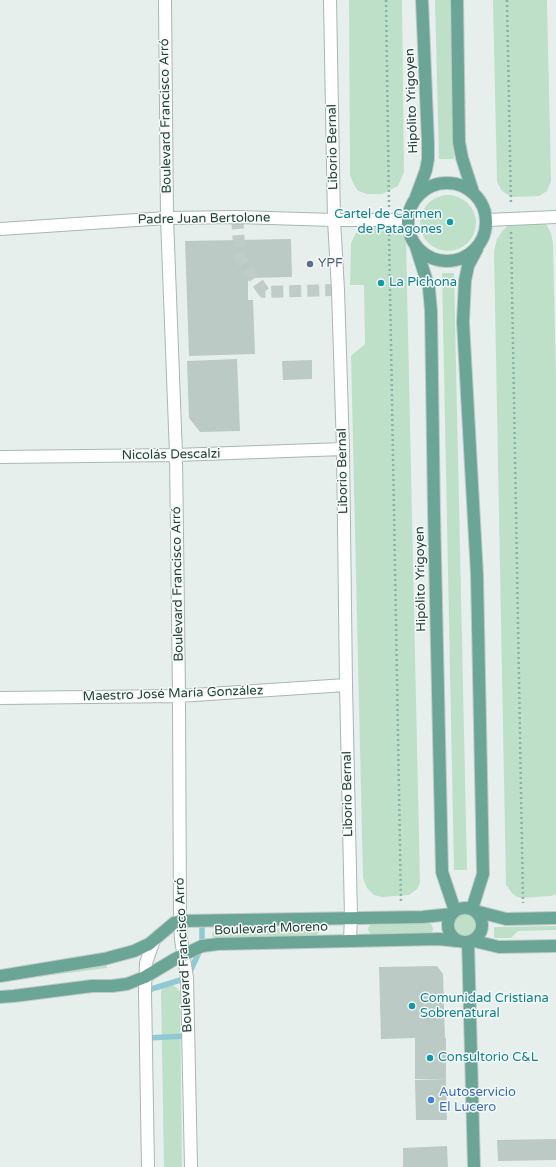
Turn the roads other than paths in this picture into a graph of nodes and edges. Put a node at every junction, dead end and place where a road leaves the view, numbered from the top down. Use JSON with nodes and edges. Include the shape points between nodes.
{"nodes":[{"id":1,"x":165,"y":0,"type":"edge"},
{"id":2,"x":330,"y":0,"type":"edge"},
{"id":3,"x":422,"y":0,"type":"edge"},
{"id":4,"x":457,"y":0,"type":"edge"},
{"id":5,"x":473,"y":192,"type":"junction"},
{"id":6,"x":415,"y":200,"type":"junction"},
{"id":7,"x":167,"y":218,"type":"junction"},
{"id":8,"x":556,"y":218,"type":"edge"},
{"id":9,"x":334,"y":220,"type":"junction"},
{"id":10,"x":487,"y":220,"type":"junction"},
{"id":11,"x":408,"y":222,"type":"junction"},
{"id":12,"x":0,"y":229,"type":"edge"},
{"id":13,"x":416,"y":247,"type":"junction"},
{"id":14,"x":477,"y":249,"type":"junction"},
{"id":15,"x":343,"y":450,"type":"junction"},
{"id":16,"x":176,"y":455,"type":"junction"},
{"id":17,"x":0,"y":458,"type":"edge"},
{"id":18,"x":346,"y":686,"type":"junction"},
{"id":19,"x":179,"y":696,"type":"junction"},
{"id":20,"x":0,"y":698,"type":"edge"},
{"id":21,"x":474,"y":910,"type":"junction"},
{"id":22,"x":454,"y":912,"type":"junction"},
{"id":23,"x":351,"y":917,"type":"junction"},
{"id":24,"x":556,"y":918,"type":"edge"},
{"id":25,"x":180,"y":920,"type":"junction"},
{"id":26,"x":154,"y":940,"type":"junction"},
{"id":27,"x":350,"y":941,"type":"junction"},
{"id":28,"x":466,"y":941,"type":"junction"},
{"id":29,"x":556,"y":946,"type":"edge"},
{"id":30,"x":184,"y":955,"type":"junction"},
{"id":31,"x":0,"y":976,"type":"edge"},
{"id":32,"x":145,"y":977,"type":"junction"},
{"id":33,"x":0,"y":997,"type":"edge"},
{"id":34,"x":148,"y":1167,"type":"edge"},
{"id":35,"x":191,"y":1167,"type":"edge"},
{"id":36,"x":474,"y":1167,"type":"edge"}],
"edges":[{"from":1,"to":7,"type":"street","name":"Boulevard Francisco Arró"},
{"from":2,"to":9,"type":"street","name":"Liborio Bernal"},
{"from":3,"to":6,"type":"main road","name":"Hipólito Yrigoyen","via":[[428,159]]},
{"from":4,"to":5,"type":"main road","via":[[459,142]]},
{"from":5,"to":6,"type":"main road","via":[[464,186],[442,183],[422,192]]},
{"from":5,"to":10,"type":"main road","via":[[485,209]]},
{"from":6,"to":11,"type":"main road"},
{"from":7,"to":9,"type":"street","name":"Padre Juan Bertolone"},
{"from":7,"to":12,"type":"street","name":"Padre Juan Bertolone"},
{"from":7,"to":16,"type":"street","name":"Boulevard Francisco Arró"},
{"from":8,"to":10,"type":"street"},
{"from":9,"to":11,"type":"street","name":"Padre Juan Bertolone"},
{"from":9,"to":15,"type":"street","name":"Liborio Bernal"},
{"from":10,"to":14,"type":"main road","via":[[483,240]]},
{"from":11,"to":13,"type":"main road","via":[[410,235]]},
{"from":13,"to":14,"type":"main road","via":[[424,255],[446,262],[457,261]]},
{"from":13,"to":22,"type":"main road","name":"Hipólito Yrigoyen","via":[[429,288],[431,311],[442,872]]},
{"from":14,"to":21,"type":"main road","via":[[468,266],[465,281],[463,322],[477,575],[483,866]]},
{"from":15,"to":16,"type":"street","name":"Nicolás Descalzi"},
{"from":15,"to":18,"type":"street","name":"Liborio Bernal"},
{"from":16,"to":17,"type":"street","name":"Nicolás Descalzi"},
{"from":16,"to":19,"type":"street","name":"Boulevard Francisco Arró"},
{"from":18,"to":19,"type":"street","name":"Maestro José María González"},
{"from":18,"to":23,"type":"street","name":"Liborio Bernal"},
{"from":19,"to":20,"type":"street","name":"Maestro José María González"},
{"from":19,"to":25,"type":"street","name":"Boulevard Francisco Arró"},
{"from":21,"to":22,"type":"main road","via":[[464,908]]},
{"from":21,"to":24,"type":"main road","via":[[506,919]]},
{"from":21,"to":28,"type":"main road","name":"Hipólito Yrigoyen","via":[[482,921],[481,932],[478,937]]},
{"from":22,"to":23,"type":"main road","name":"Boulevard Moreno","via":[[434,916]]},
{"from":22,"to":28,"type":"main road","name":"Hipólito Yrigoyen","via":[[448,922],[449,933],[453,938]]},
{"from":23,"to":25,"type":"main road","name":"Boulevard Moreno"},
{"from":23,"to":27,"type":"street","name":"Liborio Bernal"},
{"from":25,"to":26,"type":"main road"},
{"from":25,"to":30,"type":"street","name":"Boulevard Francisco Arró"},
{"from":26,"to":31,"type":"main road","via":[[134,951]]},
{"from":26,"to":32,"type":"street","via":[[146,963]]},
{"from":27,"to":28,"type":"main road","name":"Boulevard Moreno"},
{"from":27,"to":30,"type":"main road","name":"Boulevard Moreno","via":[[218,944],[202,946]]},
{"from":28,"to":29,"type":"main road","name":"Boulevard Moreno","via":[[499,946]]},
{"from":28,"to":36,"type":"main road","name":"Hipólito Yrigoyen"},
{"from":30,"to":32,"type":"main road","name":"Boulevard Moreno"},
{"from":30,"to":35,"type":"street","name":"Boulevard Francisco Arró","via":[[189,1036]]},
{"from":32,"to":33,"type":"main road","name":"Boulevard Moreno","via":[[127,984]]},
{"from":32,"to":34,"type":"street"}]}
